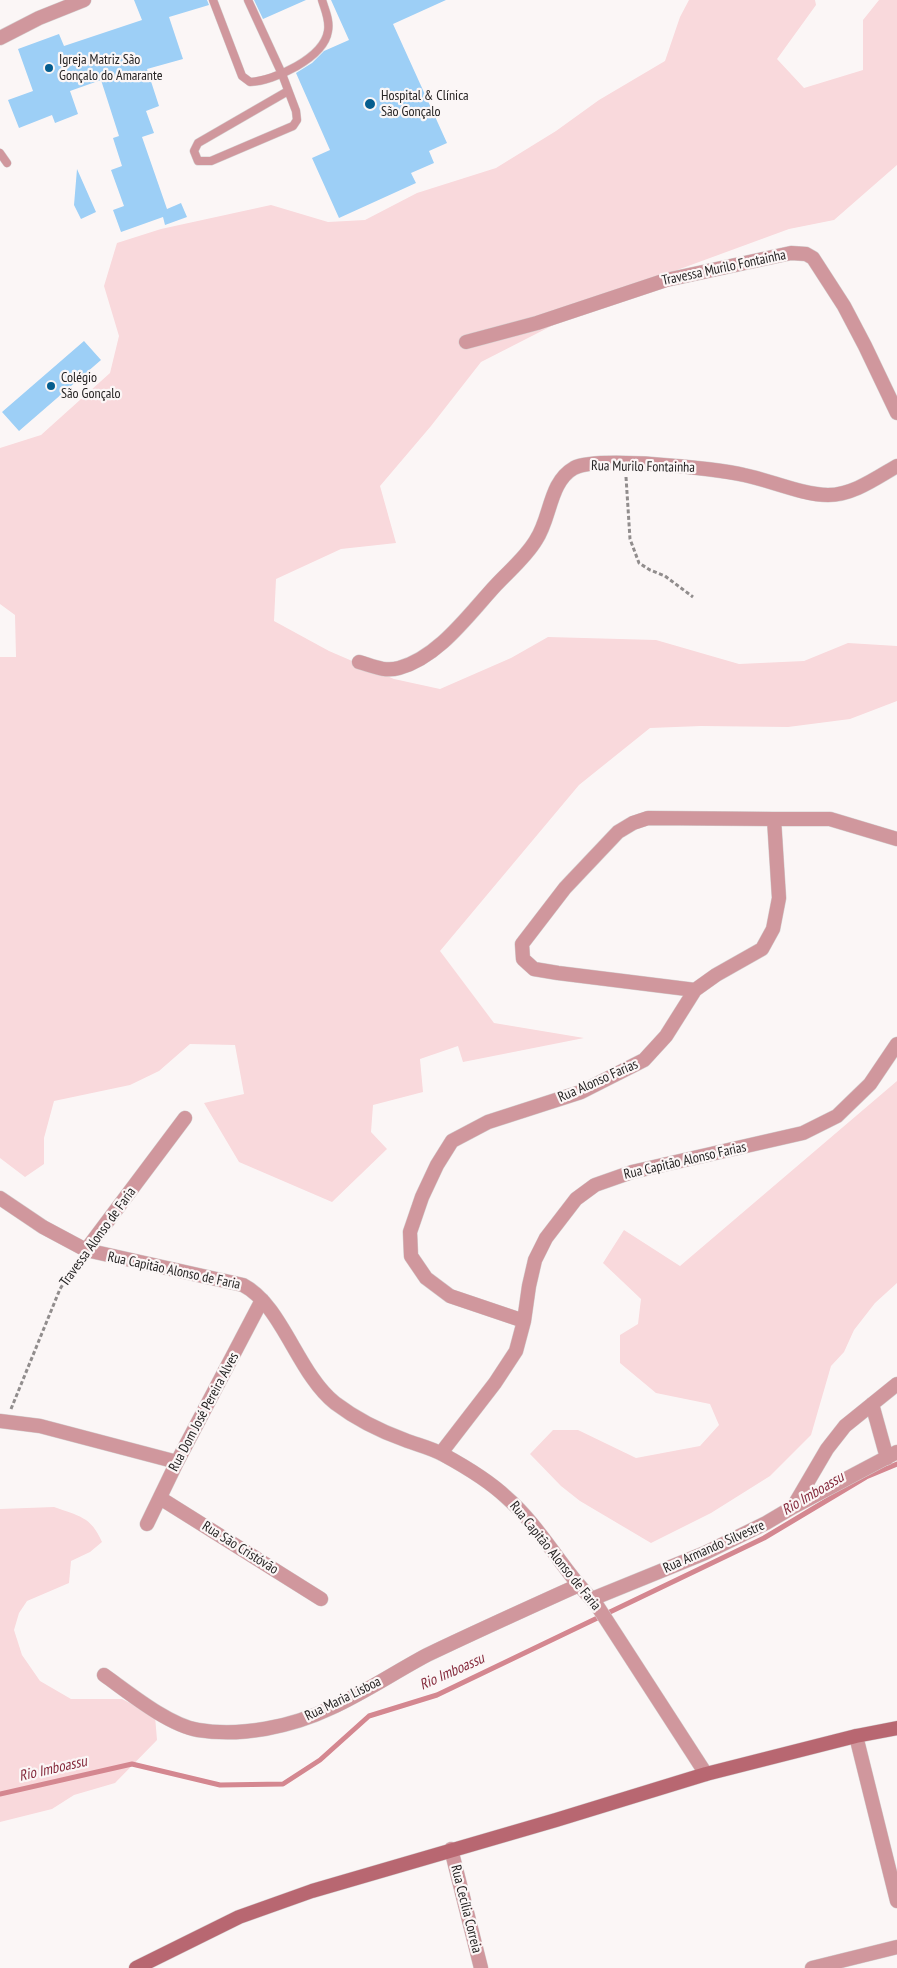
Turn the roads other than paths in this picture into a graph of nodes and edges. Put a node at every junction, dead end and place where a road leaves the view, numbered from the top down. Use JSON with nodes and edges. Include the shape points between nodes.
{"nodes":[{"id":1,"x":84,"y":0,"type":"edge"},
{"id":2,"x":213,"y":0,"type":"edge"},
{"id":3,"x":248,"y":0,"type":"edge"},
{"id":4,"x":322,"y":0,"type":"edge"},
{"id":5,"x":0,"y":38,"type":"edge"},
{"id":6,"x":282,"y":74,"type":"junction"},
{"id":7,"x":288,"y":91,"type":"junction"},
{"id":8,"x":0,"y":153,"type":"edge"},
{"id":9,"x":6,"y":163,"type":"dead end"},
{"id":10,"x":466,"y":342,"type":"dead end"},
{"id":11,"x":897,"y":412,"type":"edge"},
{"id":12,"x":897,"y":466,"type":"edge"},
{"id":13,"x":359,"y":662,"type":"dead end"},
{"id":14,"x":774,"y":819,"type":"junction"},
{"id":15,"x":897,"y":839,"type":"edge"},
{"id":16,"x":695,"y":990,"type":"junction"},
{"id":17,"x":897,"y":1044,"type":"edge"},
{"id":18,"x":185,"y":1118,"type":"dead end"},
{"id":19,"x":0,"y":1198,"type":"edge"},
{"id":20,"x":86,"y":1250,"type":"junction"},
{"id":21,"x":262,"y":1300,"type":"junction"},
{"id":22,"x":524,"y":1321,"type":"junction"},
{"id":23,"x":897,"y":1384,"type":"edge"},
{"id":24,"x":872,"y":1404,"type":"junction"},
{"id":25,"x":3,"y":1421,"type":"edge"},
{"id":26,"x":441,"y":1454,"type":"junction"},
{"id":27,"x":892,"y":1455,"type":"edge"},
{"id":28,"x":176,"y":1462,"type":"junction"},
{"id":29,"x":160,"y":1498,"type":"junction"},
{"id":30,"x":793,"y":1507,"type":"junction"},
{"id":31,"x":147,"y":1524,"type":"dead end"},
{"id":32,"x":578,"y":1584,"type":"junction"},
{"id":33,"x":321,"y":1599,"type":"dead end"},
{"id":34,"x":595,"y":1603,"type":"junction"},
{"id":35,"x":104,"y":1674,"type":"dead end"},
{"id":36,"x":897,"y":1728,"type":"edge"},
{"id":37,"x":856,"y":1736,"type":"junction"},
{"id":38,"x":706,"y":1774,"type":"junction"},
{"id":39,"x":451,"y":1849,"type":"junction"},
{"id":40,"x":897,"y":1901,"type":"edge"},
{"id":41,"x":897,"y":1946,"type":"edge"},
{"id":42,"x":136,"y":1968,"type":"edge"},
{"id":43,"x":481,"y":1968,"type":"edge"},
{"id":44,"x":812,"y":1968,"type":"edge"}],
"edges":[{"from":1,"to":5,"type":"street"},
{"from":2,"to":6,"type":"lane","via":[[245,80],[256,82]]},
{"from":3,"to":6,"type":"lane"},
{"from":4,"to":6,"type":"lane","via":[[328,31],[324,44]]},
{"from":6,"to":7,"type":"lane"},
{"from":7,"to":7,"type":"lane","via":[[296,112],[294,126],[211,161],[198,161],[194,151],[198,143]]},
{"from":8,"to":9,"type":"lane"},
{"from":10,"to":11,"type":"street","name":"Travessa Murilo Fontainha","via":[[537,323],[666,280],[791,253],[806,254],[813,258],[844,306]]},
{"from":12,"to":13,"type":"street","name":"Rua Murilo Fontainha","via":[[854,490],[827,495],[742,474],[688,467],[590,464],[574,468],[561,478],[536,541],[452,634],[422,657],[400,668],[383,670]]},
{"from":14,"to":15,"type":"street","via":[[830,819]]},
{"from":14,"to":16,"type":"street","via":[[779,898],[773,930],[762,949]]},
{"from":14,"to":16,"type":"street","via":[[648,818],[633,823],[618,832],[565,888],[522,944],[523,959],[534,969]]},
{"from":16,"to":22,"type":"street","name":"Rua Alonso Farias","via":[[666,1036],[644,1060],[581,1092],[481,1126],[452,1141],[436,1165],[410,1232],[411,1256],[426,1278],[450,1296]]},
{"from":17,"to":22,"type":"street","name":"Rua Capitão Alonso Farias","via":[[870,1084],[837,1116],[803,1133],[632,1172],[595,1185],[576,1199],[546,1238],[535,1260]]},
{"from":18,"to":20,"type":"street","name":"Travessa Alonso de Faria"},
{"from":19,"to":20,"type":"street","name":"Rua Capitão Alonso de Faria","via":[[43,1227]]},
{"from":20,"to":21,"type":"street","name":"Rua Capitão Alonso de Faria","via":[[243,1285],[254,1290]]},
{"from":21,"to":26,"type":"street","name":"Rua Capitão Alonso de Faria","via":[[310,1375],[334,1402],[366,1423]]},
{"from":21,"to":28,"type":"street","name":"Rua Dom José Pereira Alves"},
{"from":22,"to":26,"type":"street","via":[[516,1351]]},
{"from":23,"to":24,"type":"street","name":"Rua Armando Silvestre"},
{"from":24,"to":27,"type":"street"},
{"from":24,"to":30,"type":"street","name":"Rua Armando Silvestre","via":[[845,1426]]},
{"from":25,"to":28,"type":"street","via":[[40,1426]]},
{"from":26,"to":32,"type":"street","name":"Rua Capitão Alonso de Faria","via":[[479,1475],[507,1497],[531,1522]]},
{"from":27,"to":30,"type":"street"},
{"from":28,"to":29,"type":"street","name":"Rua Dom José Pereira Alves"},
{"from":29,"to":31,"type":"street","name":"Rua Dom José Pereira Alves"},
{"from":29,"to":33,"type":"street","name":"Rua São Cristóvão"},
{"from":30,"to":34,"type":"street","name":"Rua Armando Silvestre","via":[[705,1553]]},
{"from":32,"to":34,"type":"street","name":"Rua Capitão Alonso de Faria"},
{"from":32,"to":35,"type":"street","name":"Rua Maria Lisboa","via":[[426,1656],[330,1708],[301,1720],[265,1728],[226,1733],[196,1730],[169,1719]]},
{"from":34,"to":38,"type":"street","name":"Rua Capitão Alonso de Faria"},
{"from":36,"to":37,"type":"main road"},
{"from":37,"to":38,"type":"main road"},
{"from":37,"to":40,"type":"street"},
{"from":38,"to":39,"type":"main road"},
{"from":39,"to":42,"type":"main road","via":[[239,1916]]},
{"from":39,"to":43,"type":"street","name":"Rua Cecília Correia"},
{"from":41,"to":44,"type":"street"}]}
